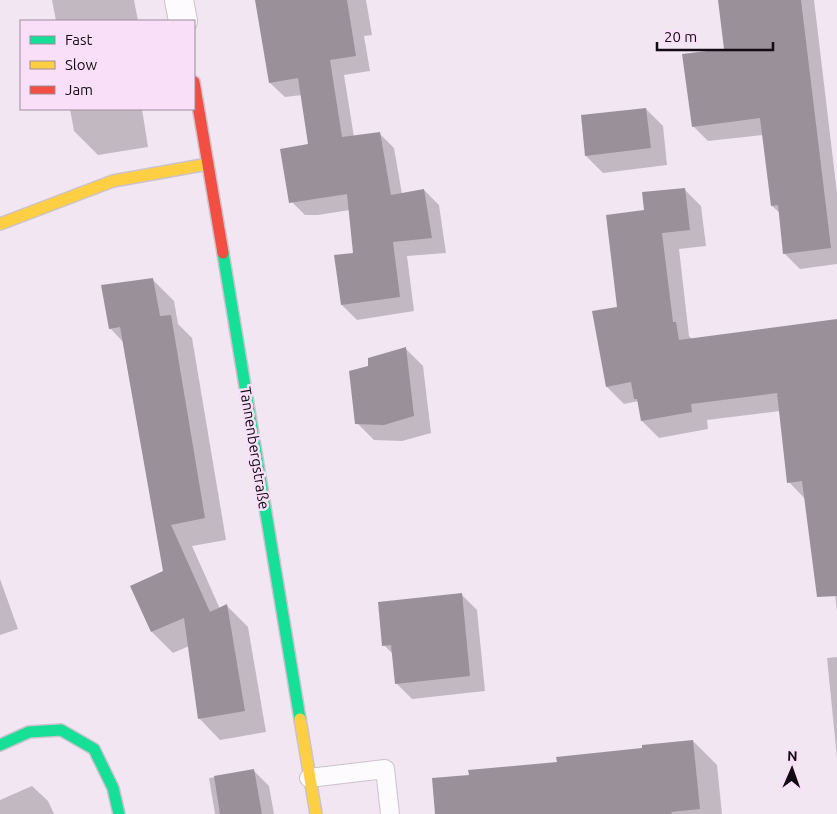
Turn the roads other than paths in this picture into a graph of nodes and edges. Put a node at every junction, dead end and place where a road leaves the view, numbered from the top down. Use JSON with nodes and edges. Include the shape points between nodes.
{"nodes":[{"id":1,"x":180,"y":0,"type":"edge"},
{"id":2,"x":183,"y":20,"type":"edge"},
{"id":3,"x":195,"y":88,"type":"edge"},
{"id":4,"x":208,"y":164,"type":"junction"},
{"id":5,"x":0,"y":224,"type":"edge"},
{"id":6,"x":0,"y":745,"type":"edge"},
{"id":7,"x":310,"y":778,"type":"junction"},
{"id":8,"x":119,"y":814,"type":"edge"},
{"id":9,"x":316,"y":814,"type":"edge"},
{"id":10,"x":390,"y":814,"type":"edge"}],
"edges":[{"from":1,"to":2,"type":"street"},
{"from":3,"to":4,"type":"street","name":"Tannenbergstraße"},
{"from":4,"to":5,"type":"street","via":[[113,182]]},
{"from":4,"to":7,"type":"street","name":"Tannenbergstraße"},
{"from":6,"to":8,"type":"street","via":[[29,732],[61,730],[94,749],[113,788]]},
{"from":7,"to":9,"type":"street","name":"Tannenbergstraße"},
{"from":7,"to":10,"type":"lane","via":[[385,769]]}]}
